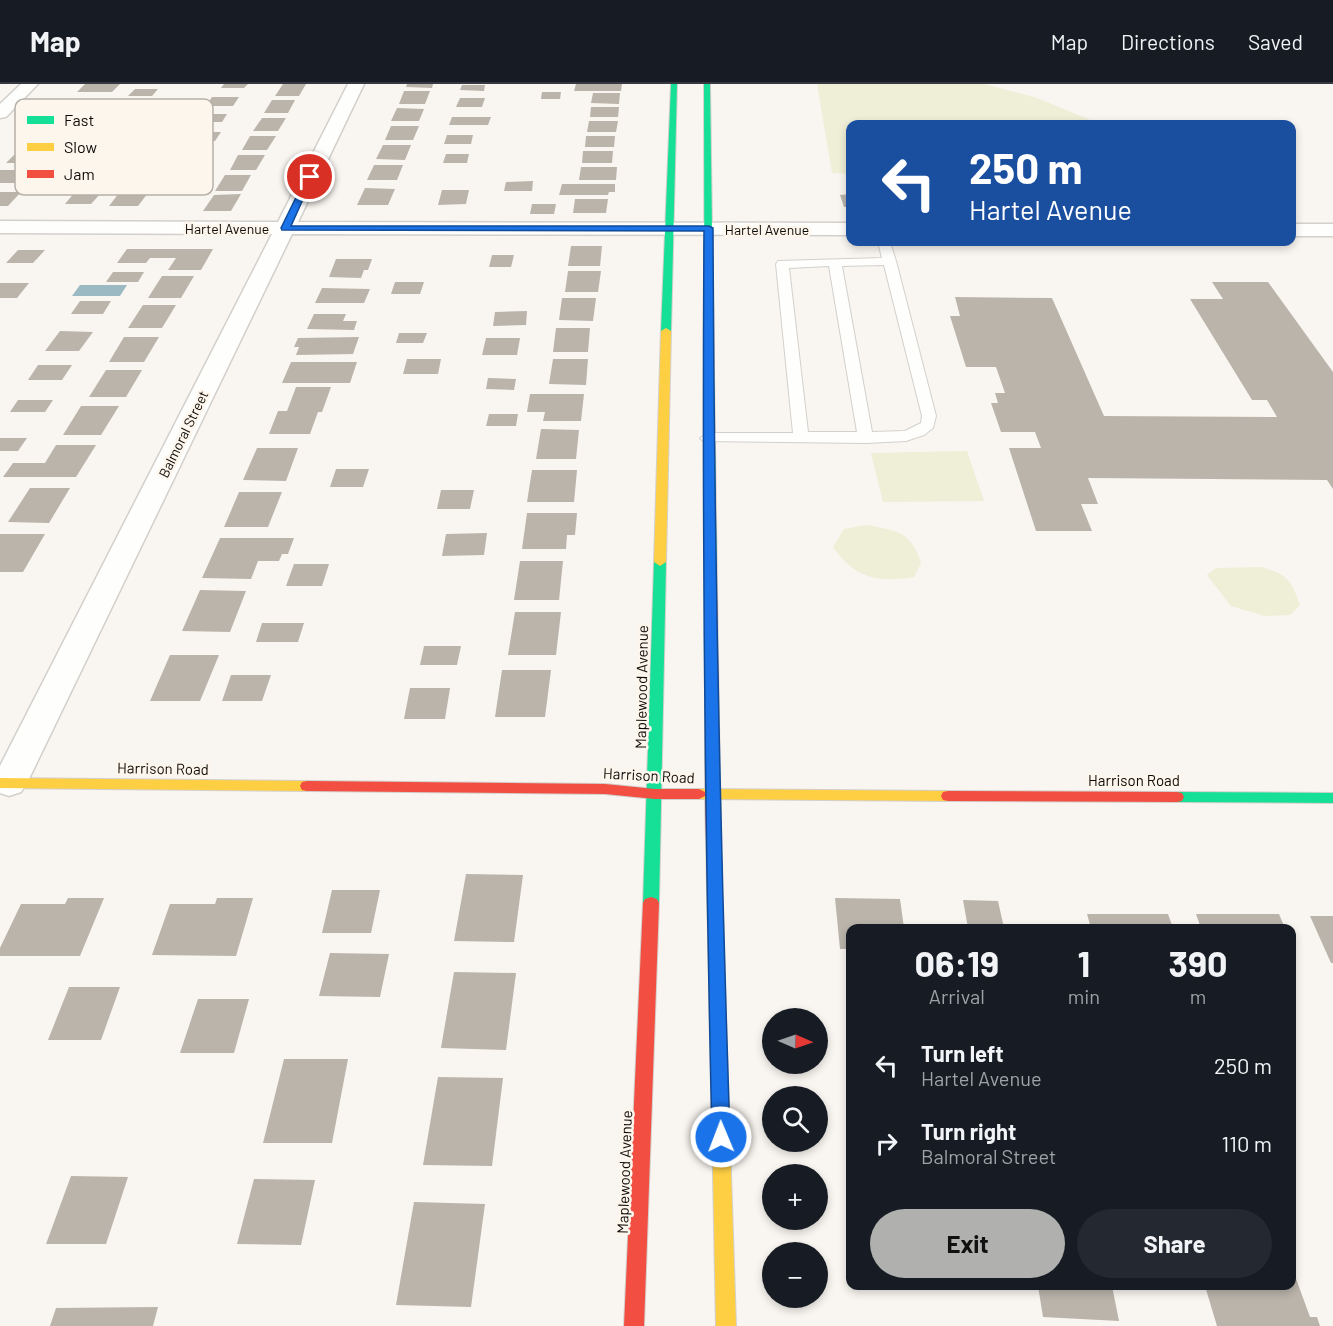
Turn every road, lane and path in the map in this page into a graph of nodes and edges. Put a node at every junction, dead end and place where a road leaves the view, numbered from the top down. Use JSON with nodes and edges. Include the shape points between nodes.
{"nodes":[{"id":1,"x":30,"y":84,"type":"edge"},
{"id":2,"x":356,"y":84,"type":"edge"},
{"id":3,"x":674,"y":84,"type":"edge"},
{"id":4,"x":707,"y":84,"type":"edge"},
{"id":5,"x":0,"y":113,"type":"edge"},
{"id":6,"x":690,"y":138,"type":"junction"},
{"id":7,"x":0,"y":227,"type":"edge"},
{"id":8,"x":285,"y":228,"type":"junction"},
{"id":9,"x":709,"y":228,"type":"junction"},
{"id":10,"x":668,"y":229,"type":"junction"},
{"id":11,"x":846,"y":229,"type":"edge"},
{"id":12,"x":1296,"y":230,"type":"edge"},
{"id":13,"x":1333,"y":230,"type":"edge"},
{"id":14,"x":885,"y":246,"type":"edge"},
{"id":15,"x":890,"y":261,"type":"junction"},
{"id":16,"x":835,"y":263,"type":"junction"},
{"id":17,"x":708,"y":438,"type":"junction"},
{"id":18,"x":801,"y":438,"type":"junction"},
{"id":19,"x":866,"y":438,"type":"junction"},
{"id":20,"x":5,"y":783,"type":"edge"},
{"id":21,"x":713,"y":793,"type":"junction"},
{"id":22,"x":655,"y":794,"type":"junction"},
{"id":23,"x":1333,"y":798,"type":"edge"},
{"id":24,"x":634,"y":1326,"type":"edge"},
{"id":25,"x":726,"y":1326,"type":"edge"}],
"edges":[{"from":1,"to":5,"type":"street"},
{"from":2,"to":8,"type":"street","name":"Balmoral Street"},
{"from":3,"to":6,"type":"street","name":"Maplewood Avenue"},
{"from":4,"to":6,"type":"street","name":"Maplewood Avenue"},
{"from":6,"to":9,"type":"street","name":"Maplewood Avenue"},
{"from":6,"to":10,"type":"street","name":"Maplewood Avenue"},
{"from":7,"to":8,"type":"street","name":"Hartel Avenue"},
{"from":8,"to":10,"type":"street","name":"Hartel Avenue"},
{"from":8,"to":20,"type":"street","name":"Balmoral Street"},
{"from":9,"to":10,"type":"street","name":"Hartel Avenue"},
{"from":9,"to":11,"type":"street","name":"Hartel Avenue"},
{"from":9,"to":17,"type":"street","name":"Maplewood Avenue"},
{"from":10,"to":22,"type":"street","name":"Maplewood Avenue"},
{"from":12,"to":13,"type":"street"},
{"from":14,"to":15,"type":"lane"},
{"from":15,"to":16,"type":"lane"},
{"from":15,"to":19,"type":"lane","via":[[929,416],[928,425],[906,436]]},
{"from":16,"to":18,"type":"lane","via":[[782,264]]},
{"from":16,"to":19,"type":"lane"},
{"from":17,"to":18,"type":"lane"},
{"from":17,"to":21,"type":"street","name":"Maplewood Avenue"},
{"from":18,"to":19,"type":"lane"},
{"from":20,"to":22,"type":"street","name":"Harrison Road","via":[[605,789]]},
{"from":21,"to":22,"type":"street","name":"Harrison Road"},
{"from":21,"to":23,"type":"street","name":"Harrison Road"},
{"from":21,"to":25,"type":"street","name":"Maplewood Avenue"},
{"from":22,"to":24,"type":"street","name":"Maplewood Avenue"}]}
